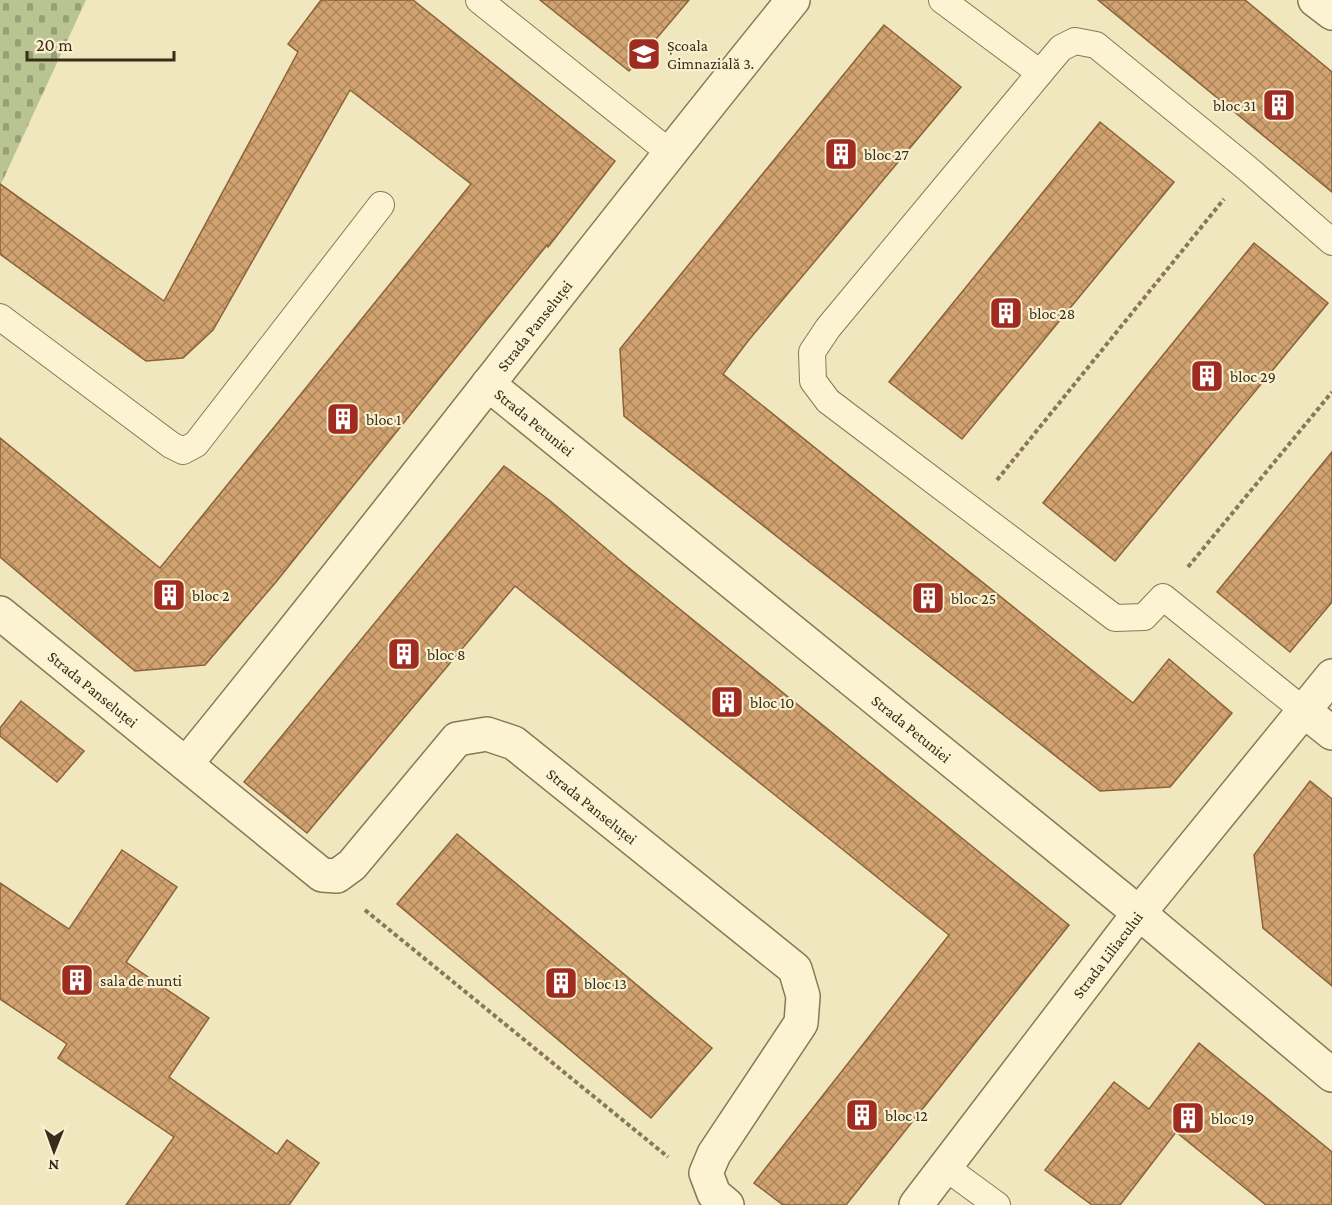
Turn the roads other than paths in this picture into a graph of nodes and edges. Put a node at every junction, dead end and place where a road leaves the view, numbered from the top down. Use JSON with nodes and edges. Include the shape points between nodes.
{"nodes":[{"id":1,"x":479,"y":0,"type":"edge"},
{"id":2,"x":794,"y":0,"type":"edge"},
{"id":3,"x":942,"y":0,"type":"edge"},
{"id":4,"x":1316,"y":0,"type":"edge"},
{"id":5,"x":1332,"y":13,"type":"edge"},
{"id":6,"x":1040,"y":74,"type":"junction"},
{"id":7,"x":669,"y":152,"type":"junction"},
{"id":8,"x":381,"y":205,"type":"dead end"},
{"id":9,"x":1332,"y":242,"type":"edge"},
{"id":10,"x":0,"y":317,"type":"edge"},
{"id":11,"x":488,"y":384,"type":"junction"},
{"id":12,"x":0,"y":613,"type":"edge"},
{"id":13,"x":1332,"y":676,"type":"edge"},
{"id":14,"x":1304,"y":710,"type":"junction"},
{"id":15,"x":1332,"y":733,"type":"edge"},
{"id":16,"x":186,"y":764,"type":"junction"},
{"id":17,"x":1139,"y":913,"type":"junction"},
{"id":18,"x":1332,"y":1075,"type":"edge"},
{"id":19,"x":945,"y":1167,"type":"junction"},
{"id":20,"x":720,"y":1200,"type":"edge"},
{"id":21,"x":916,"y":1205,"type":"edge"},
{"id":22,"x":997,"y":1205,"type":"edge"}],
"edges":[{"from":1,"to":7,"type":"lane"},
{"from":2,"to":7,"type":"street","name":"Strada Panseluței"},
{"from":3,"to":6,"type":"lane"},
{"from":4,"to":5,"type":"street"},
{"from":6,"to":9,"type":"lane","via":[[1061,48],[1075,41],[1096,45]]},
{"from":6,"to":14,"type":"lane","via":[[828,328],[812,352],[813,381],[828,401],[1115,618],[1144,617],[1163,597]]},
{"from":7,"to":11,"type":"street","name":"Strada Panseluței"},
{"from":8,"to":10,"type":"lane","via":[[196,444],[183,451]]},
{"from":11,"to":16,"type":"street","name":"Strada Panseluței"},
{"from":11,"to":17,"type":"street","name":"Strada Petuniei"},
{"from":12,"to":16,"type":"street","name":"Strada Panseluței"},
{"from":13,"to":14,"type":"street","name":"Strada Liliacului"},
{"from":14,"to":15,"type":"street"},
{"from":14,"to":17,"type":"street","name":"Strada Liliacului"},
{"from":16,"to":20,"type":"street","name":"Strada Panseluței","via":[[322,875],[337,876],[352,865],[457,739],[487,734],[514,742],[777,954],[795,969],[803,996],[801,1023],[714,1154],[706,1173]]},
{"from":17,"to":18,"type":"street","name":"Strada Petuniei"},
{"from":17,"to":19,"type":"street","name":"Strada Liliacului"},
{"from":19,"to":21,"type":"street","name":"Strada Liliacului"},
{"from":19,"to":22,"type":"lane"}]}
